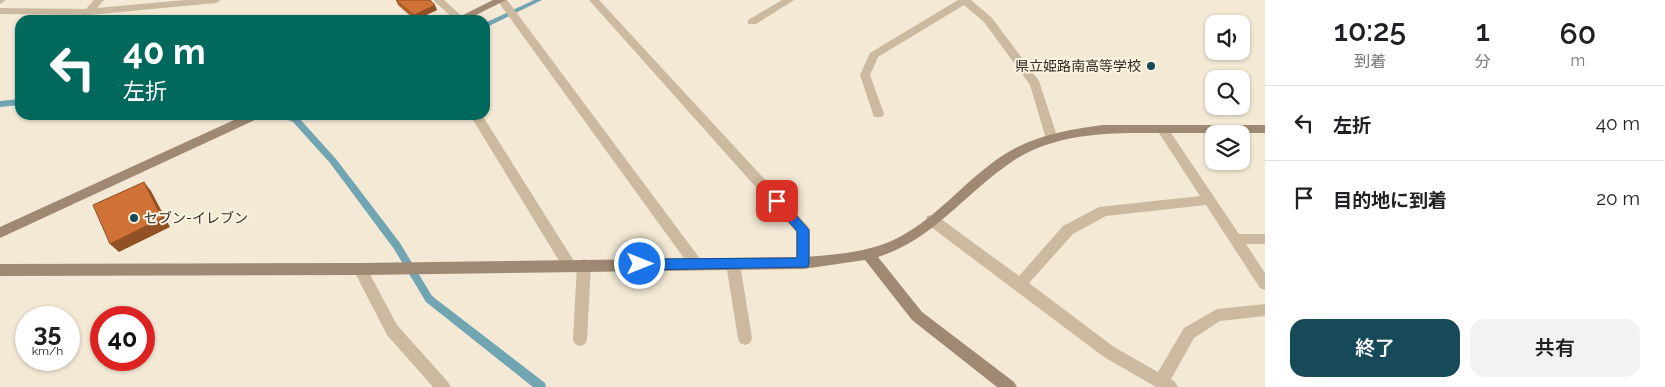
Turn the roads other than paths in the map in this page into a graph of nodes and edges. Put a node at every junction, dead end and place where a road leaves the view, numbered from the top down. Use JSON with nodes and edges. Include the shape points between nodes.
{"nodes":[{"id":1,"x":99,"y":0,"type":"edge"},
{"id":2,"x":216,"y":0,"type":"edge"},
{"id":3,"x":438,"y":0,"type":"edge"},
{"id":4,"x":502,"y":0,"type":"edge"},
{"id":5,"x":594,"y":0,"type":"edge"},
{"id":6,"x":789,"y":0,"type":"edge"},
{"id":7,"x":965,"y":0,"type":"edge"},
{"id":8,"x":188,"y":2,"type":"edge"},
{"id":9,"x":0,"y":11,"type":"edge"},
{"id":10,"x":89,"y":12,"type":"junction"},
{"id":11,"x":454,"y":15,"type":"edge"},
{"id":12,"x":470,"y":15,"type":"edge"},
{"id":13,"x":752,"y":22,"type":"dead end"},
{"id":14,"x":878,"y":114,"type":"dead end"},
{"id":15,"x":244,"y":120,"type":"edge"},
{"id":16,"x":479,"y":120,"type":"edge"},
{"id":17,"x":1265,"y":129,"type":"edge"},
{"id":18,"x":1163,"y":130,"type":"junction"},
{"id":19,"x":1052,"y":139,"type":"junction"},
{"id":20,"x":1209,"y":200,"type":"junction"},
{"id":21,"x":932,"y":220,"type":"junction"},
{"id":22,"x":0,"y":233,"type":"edge"},
{"id":23,"x":1235,"y":239,"type":"junction"},
{"id":24,"x":1265,"y":239,"type":"edge"},
{"id":25,"x":868,"y":254,"type":"junction"},
{"id":26,"x":803,"y":263,"type":"junction"},
{"id":27,"x":696,"y":264,"type":"junction"},
{"id":28,"x":733,"y":264,"type":"junction"},
{"id":29,"x":568,"y":265,"type":"junction"},
{"id":30,"x":584,"y":265,"type":"junction"},
{"id":31,"x":360,"y":269,"type":"junction"},
{"id":32,"x":0,"y":270,"type":"edge"},
{"id":33,"x":1020,"y":284,"type":"junction"},
{"id":34,"x":1265,"y":284,"type":"edge"},
{"id":35,"x":1265,"y":310,"type":"edge"},
{"id":36,"x":745,"y":338,"type":"dead end"},
{"id":37,"x":580,"y":339,"type":"dead end"},
{"id":38,"x":1166,"y":384,"type":"edge"},
{"id":39,"x":443,"y":387,"type":"edge"},
{"id":40,"x":1009,"y":387,"type":"edge"}],
"edges":[{"from":1,"to":10,"type":"street"},
{"from":2,"to":8,"type":"street"},
{"from":3,"to":11,"type":"street"},
{"from":4,"to":12,"type":"street"},
{"from":4,"to":27,"type":"street"},
{"from":5,"to":26,"type":"street","via":[[803,230]]},
{"from":6,"to":13,"type":"street"},
{"from":7,"to":14,"type":"street","via":[[874,55],[865,75]]},
{"from":7,"to":19,"type":"street","via":[[988,20],[1035,84]]},
{"from":8,"to":10,"type":"street"},
{"from":9,"to":10,"type":"street"},
{"from":15,"to":22,"type":"street"},
{"from":16,"to":29,"type":"street"},
{"from":17,"to":18,"type":"street"},
{"from":18,"to":19,"type":"street","via":[[1103,130]]},
{"from":18,"to":20,"type":"street"},
{"from":19,"to":21,"type":"street","via":[[1009,158]]},
{"from":20,"to":23,"type":"street"},
{"from":20,"to":33,"type":"street","via":[[1104,211],[1068,230]]},
{"from":21,"to":25,"type":"street","via":[[906,240]]},
{"from":21,"to":33,"type":"street"},
{"from":23,"to":24,"type":"street"},
{"from":23,"to":34,"type":"street"},
{"from":25,"to":26,"type":"street"},
{"from":25,"to":40,"type":"street","via":[[917,316]]},
{"from":26,"to":28,"type":"street"},
{"from":27,"to":28,"type":"street"},
{"from":27,"to":30,"type":"street"},
{"from":28,"to":36,"type":"street"},
{"from":29,"to":30,"type":"street"},
{"from":29,"to":31,"type":"street"},
{"from":30,"to":37,"type":"street"},
{"from":31,"to":32,"type":"street"},
{"from":31,"to":39,"type":"street","via":[[392,330]]},
{"from":33,"to":38,"type":"street","via":[[1109,352]]},
{"from":35,"to":38,"type":"street","via":[[1217,315],[1189,333]]}]}
